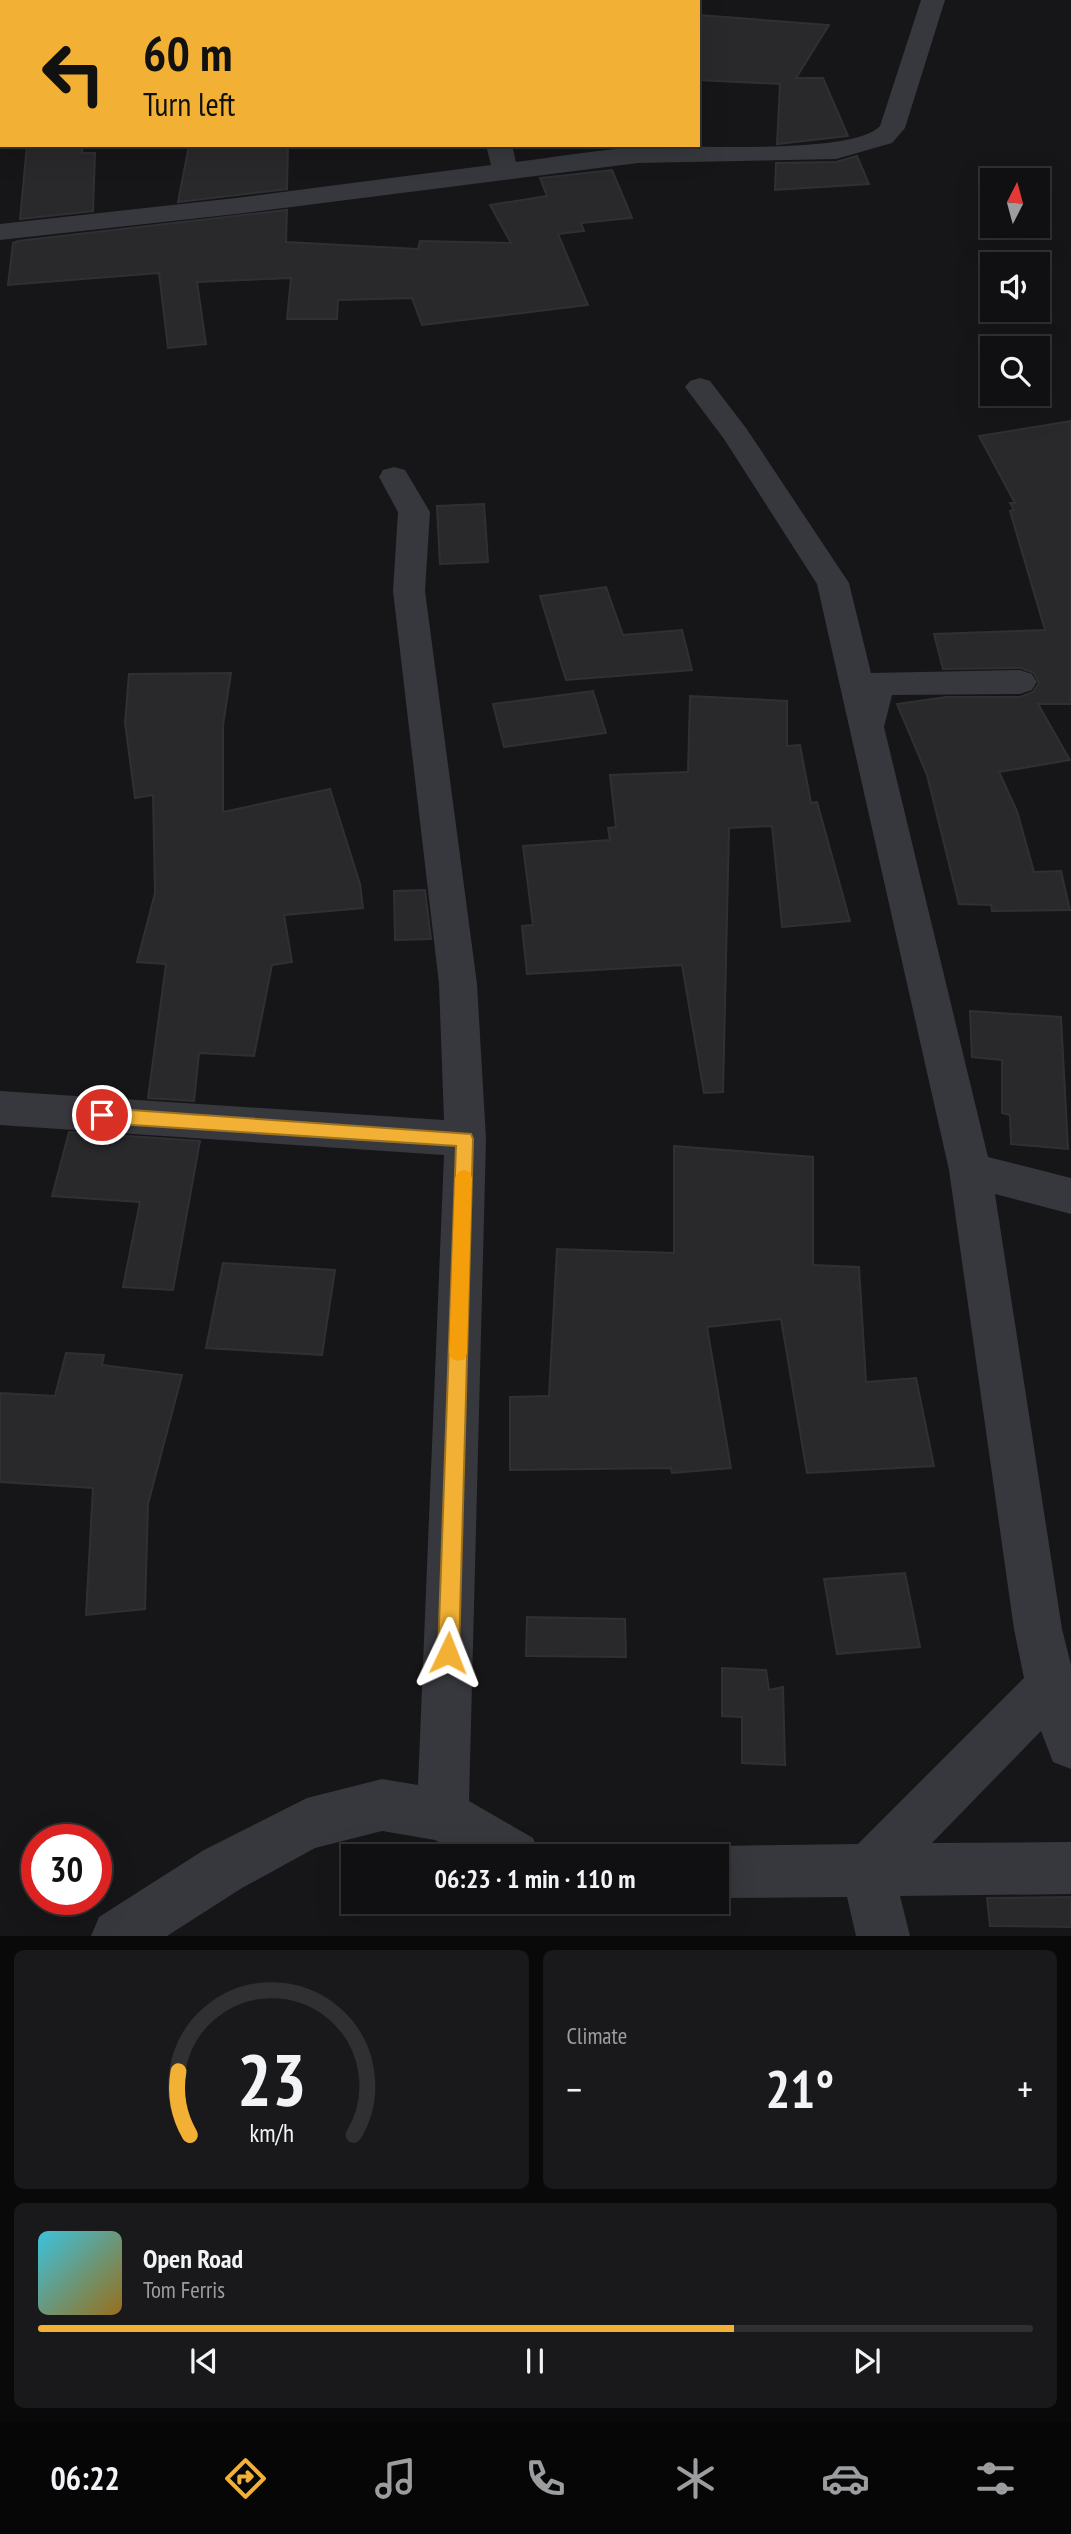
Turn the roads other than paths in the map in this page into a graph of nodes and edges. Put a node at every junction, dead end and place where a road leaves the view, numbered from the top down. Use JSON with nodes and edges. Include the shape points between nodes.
{"nodes":[{"id":1,"x":933,"y":0,"type":"edge"},
{"id":2,"x":502,"y":158,"type":"edge"},
{"id":3,"x":0,"y":232,"type":"edge"},
{"id":4,"x":700,"y":387,"type":"dead end"},
{"id":5,"x":394,"y":477,"type":"dead end"},
{"id":6,"x":1020,"y":682,"type":"dead end"},
{"id":7,"x":868,"y":724,"type":"junction"},
{"id":8,"x":0,"y":1108,"type":"edge"},
{"id":9,"x":465,"y":1139,"type":"junction"},
{"id":10,"x":970,"y":1170,"type":"junction"},
{"id":11,"x":1071,"y":1196,"type":"edge"},
{"id":12,"x":1051,"y":1686,"type":"junction"},
{"id":13,"x":1071,"y":1744,"type":"edge"},
{"id":14,"x":443,"y":1815,"type":"junction"},
{"id":15,"x":492,"y":1844,"type":"edge"},
{"id":16,"x":1071,"y":1868,"type":"edge"},
{"id":17,"x":867,"y":1871,"type":"junction"},
{"id":18,"x":729,"y":1872,"type":"edge"},
{"id":19,"x":118,"y":1936,"type":"edge"},
{"id":20,"x":883,"y":1936,"type":"edge"}],
"edges":[{"from":1,"to":2,"type":"street","via":[[896,118],[883,138],[836,151]]},
{"from":2,"to":3,"type":"street","via":[[236,206]]},
{"from":4,"to":7,"type":"street","via":[[720,410],[833,583]]},
{"from":5,"to":9,"type":"street","via":[[414,512],[410,591],[458,984]]},
{"from":6,"to":7,"type":"street","via":[[878,683]]},
{"from":7,"to":10,"type":"street"},
{"from":8,"to":9,"type":"street"},
{"from":9,"to":14,"type":"street"},
{"from":10,"to":11,"type":"street"},
{"from":10,"to":12,"type":"street","via":[[1038,1629]]},
{"from":12,"to":13,"type":"street"},
{"from":12,"to":17,"type":"street"},
{"from":14,"to":15,"type":"street"},
{"from":14,"to":19,"type":"street","via":[[382,1805],[307,1825],[223,1869]]},
{"from":16,"to":17,"type":"street"},
{"from":17,"to":18,"type":"street"},
{"from":17,"to":20,"type":"street"}]}
